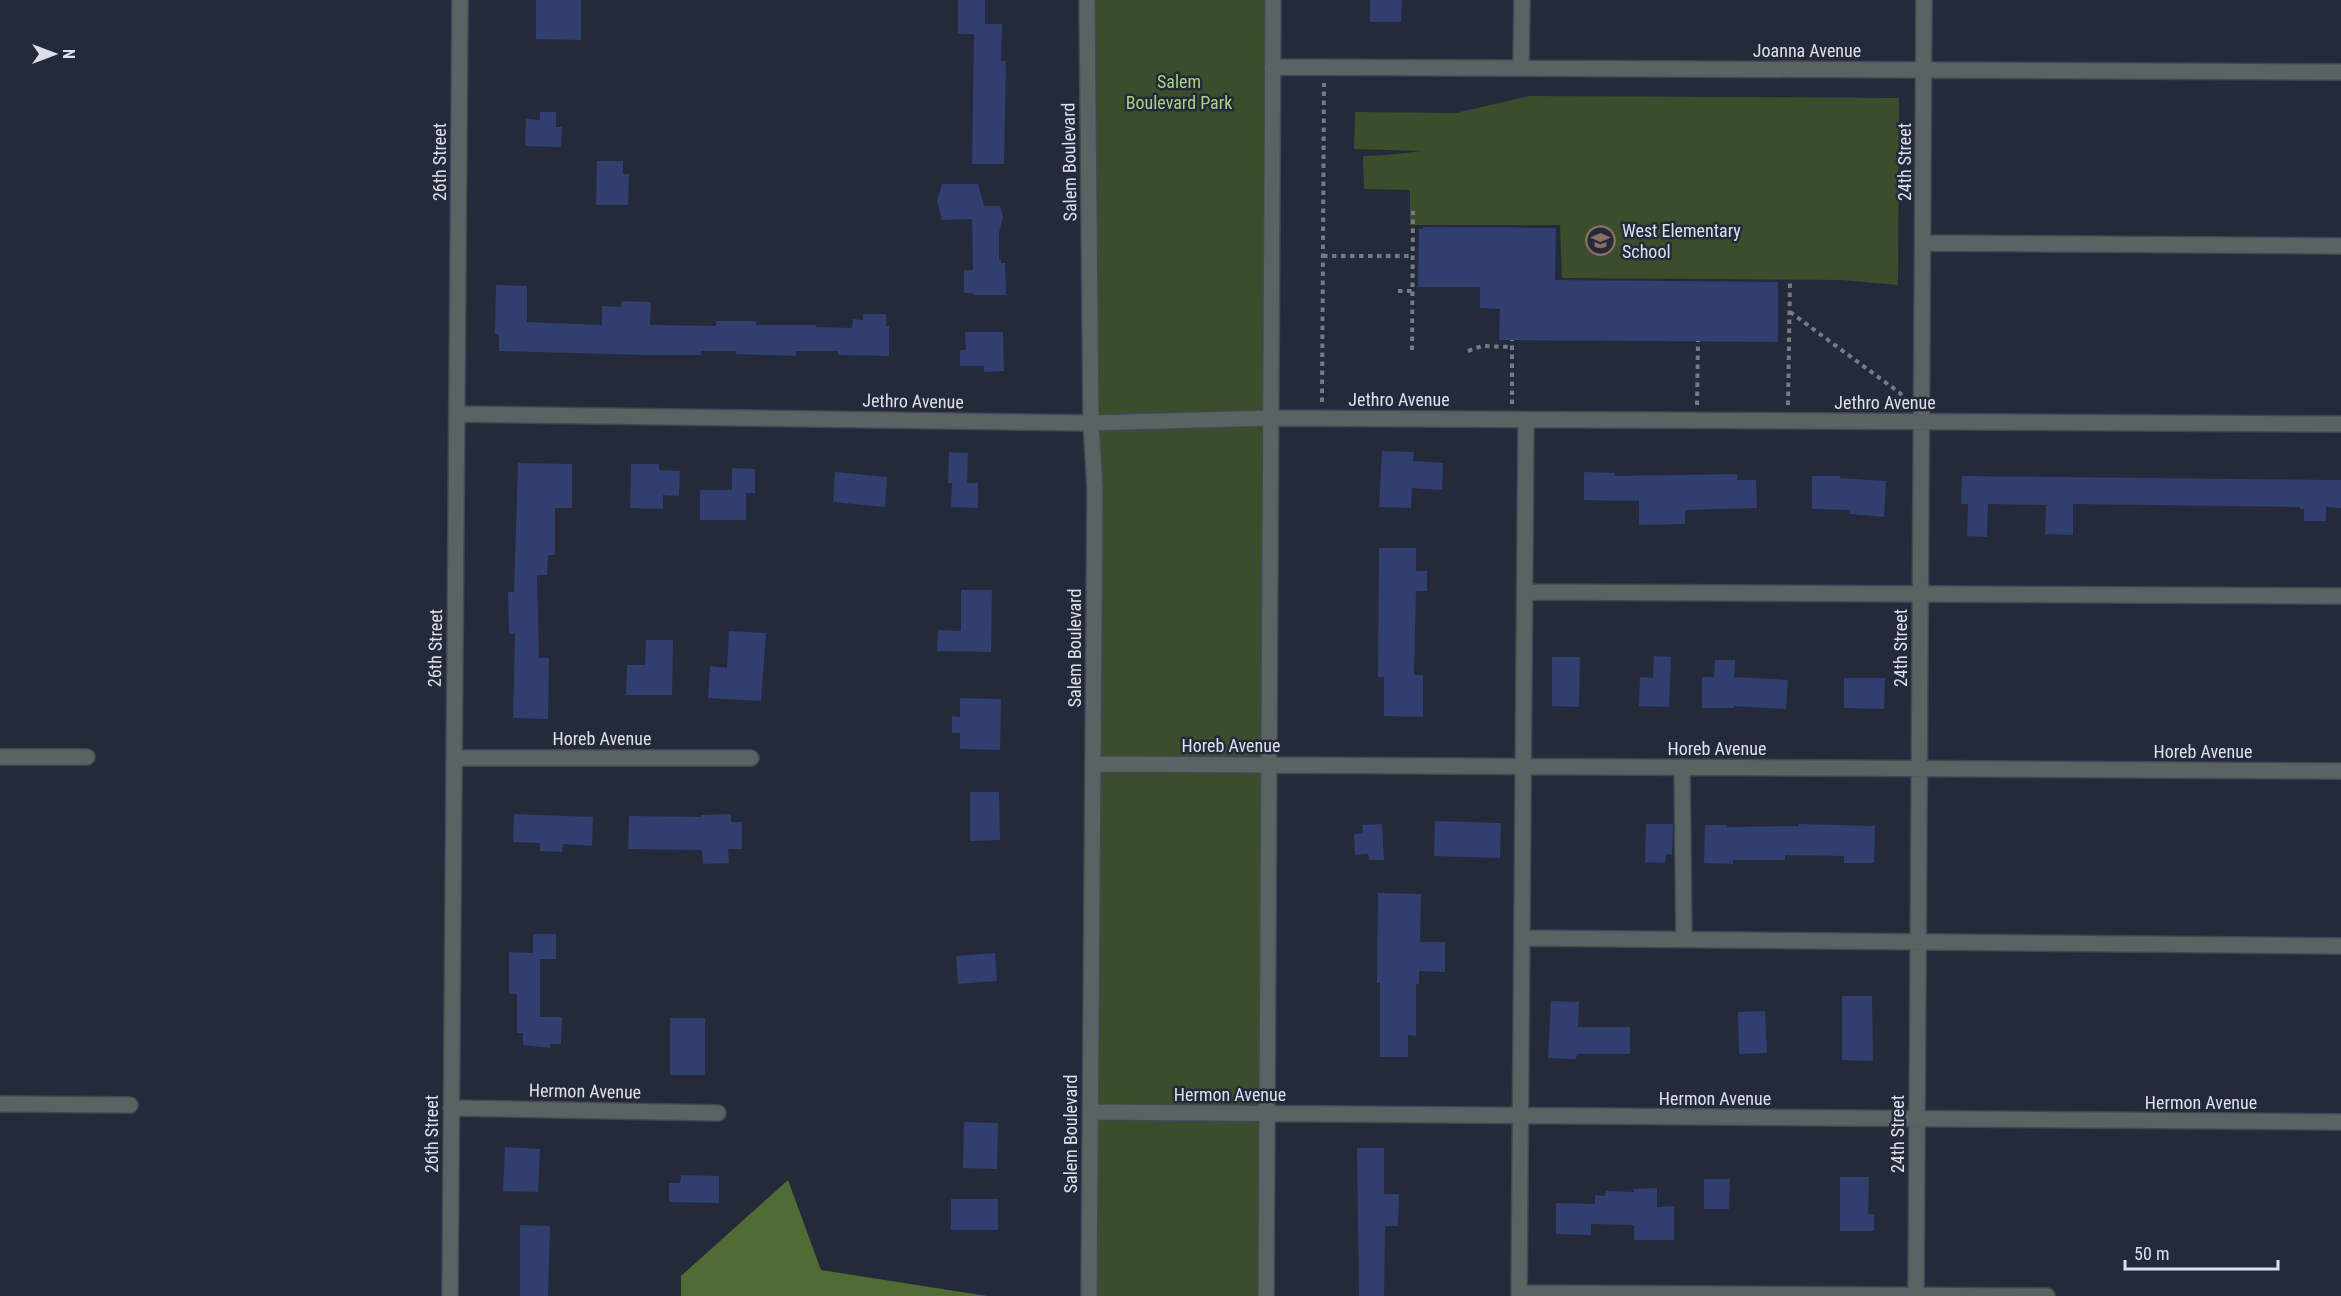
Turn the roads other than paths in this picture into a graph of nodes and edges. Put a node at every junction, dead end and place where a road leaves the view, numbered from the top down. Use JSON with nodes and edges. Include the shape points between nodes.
{"nodes":[{"id":1,"x":460,"y":0,"type":"edge"},
{"id":2,"x":1087,"y":0,"type":"edge"},
{"id":3,"x":1273,"y":0,"type":"edge"},
{"id":4,"x":1522,"y":0,"type":"edge"},
{"id":5,"x":1924,"y":0,"type":"edge"},
{"id":6,"x":1272,"y":67,"type":"junction"},
{"id":7,"x":1521,"y":68,"type":"junction"},
{"id":8,"x":1924,"y":70,"type":"junction"},
{"id":9,"x":2341,"y":72,"type":"edge"},
{"id":10,"x":1923,"y":243,"type":"junction"},
{"id":11,"x":2341,"y":246,"type":"edge"},
{"id":12,"x":457,"y":414,"type":"junction"},
{"id":13,"x":1270,"y":418,"type":"junction"},
{"id":14,"x":1519,"y":420,"type":"junction"},
{"id":15,"x":1921,"y":422,"type":"junction"},
{"id":16,"x":1091,"y":423,"type":"junction"},
{"id":17,"x":2341,"y":424,"type":"edge"},
{"id":18,"x":1525,"y":592,"type":"junction"},
{"id":19,"x":1920,"y":594,"type":"junction"},
{"id":20,"x":2341,"y":596,"type":"edge"},
{"id":21,"x":87,"y":757,"type":"dead end"},
{"id":22,"x":0,"y":758,"type":"edge"},
{"id":23,"x":454,"y":758,"type":"junction"},
{"id":24,"x":751,"y":758,"type":"dead end"},
{"id":25,"x":1093,"y":764,"type":"junction"},
{"id":26,"x":1268,"y":765,"type":"junction"},
{"id":27,"x":1524,"y":766,"type":"junction"},
{"id":28,"x":1682,"y":767,"type":"junction"},
{"id":29,"x":1919,"y":769,"type":"junction"},
{"id":30,"x":2341,"y":771,"type":"edge"},
{"id":31,"x":1522,"y":938,"type":"junction"},
{"id":32,"x":1684,"y":940,"type":"junction"},
{"id":33,"x":1918,"y":942,"type":"junction"},
{"id":34,"x":2341,"y":946,"type":"edge"},
{"id":35,"x":0,"y":1104,"type":"edge"},
{"id":36,"x":130,"y":1105,"type":"dead end"},
{"id":37,"x":451,"y":1108,"type":"junction"},
{"id":38,"x":1090,"y":1112,"type":"junction"},
{"id":39,"x":718,"y":1113,"type":"dead end"},
{"id":40,"x":1267,"y":1113,"type":"junction"},
{"id":41,"x":1521,"y":1116,"type":"junction"},
{"id":42,"x":1917,"y":1119,"type":"junction"},
{"id":43,"x":2341,"y":1122,"type":"edge"},
{"id":44,"x":1519,"y":1295,"type":"edge"},
{"id":45,"x":450,"y":1296,"type":"edge"},
{"id":46,"x":1089,"y":1296,"type":"edge"},
{"id":47,"x":1266,"y":1296,"type":"edge"},
{"id":48,"x":1916,"y":1296,"type":"edge"},
{"id":49,"x":2047,"y":1296,"type":"edge"}],
"edges":[{"from":1,"to":12,"type":"street","name":"26th Street"},
{"from":2,"to":16,"type":"street","name":"Salem Boulevard"},
{"from":3,"to":6,"type":"street"},
{"from":4,"to":7,"type":"street"},
{"from":5,"to":8,"type":"street","name":"24th Street"},
{"from":6,"to":7,"type":"street","name":"Joanna Avenue"},
{"from":6,"to":13,"type":"street"},
{"from":7,"to":8,"type":"street","name":"Joanna Avenue"},
{"from":8,"to":9,"type":"street","name":"Joanna Avenue"},
{"from":8,"to":10,"type":"street","name":"24th Street"},
{"from":10,"to":11,"type":"street"},
{"from":10,"to":15,"type":"street","name":"24th Street"},
{"from":12,"to":16,"type":"street","name":"Jethro Avenue"},
{"from":12,"to":23,"type":"street","name":"26th Street"},
{"from":13,"to":14,"type":"street","name":"Jethro Avenue"},
{"from":13,"to":16,"type":"street","name":"Jethro Avenue"},
{"from":13,"to":26,"type":"street"},
{"from":14,"to":15,"type":"street","name":"Jethro Avenue"},
{"from":14,"to":18,"type":"street"},
{"from":15,"to":17,"type":"street","name":"Jethro Avenue"},
{"from":15,"to":19,"type":"street","name":"24th Street"},
{"from":16,"to":25,"type":"street","name":"Salem Boulevard","via":[[1095,488]]},
{"from":18,"to":19,"type":"street"},
{"from":18,"to":27,"type":"street"},
{"from":19,"to":20,"type":"street"},
{"from":19,"to":29,"type":"street","name":"24th Street"},
{"from":21,"to":22,"type":"street"},
{"from":23,"to":24,"type":"street","name":"Horeb Avenue"},
{"from":23,"to":37,"type":"street","name":"26th Street"},
{"from":25,"to":26,"type":"street","name":"Horeb Avenue"},
{"from":25,"to":38,"type":"street","name":"Salem Boulevard"},
{"from":26,"to":27,"type":"street","name":"Horeb Avenue"},
{"from":26,"to":40,"type":"street"},
{"from":27,"to":28,"type":"street","name":"Horeb Avenue"},
{"from":27,"to":31,"type":"street"},
{"from":28,"to":29,"type":"street","name":"Horeb Avenue"},
{"from":28,"to":32,"type":"street"},
{"from":29,"to":30,"type":"street","name":"Horeb Avenue"},
{"from":29,"to":33,"type":"street","name":"24th Street"},
{"from":31,"to":32,"type":"street"},
{"from":31,"to":41,"type":"street"},
{"from":32,"to":33,"type":"street"},
{"from":33,"to":34,"type":"street"},
{"from":33,"to":42,"type":"street","name":"24th Street"},
{"from":35,"to":36,"type":"street"},
{"from":37,"to":39,"type":"street","name":"Hermon Avenue"},
{"from":37,"to":45,"type":"street","name":"26th Street"},
{"from":38,"to":40,"type":"street","name":"Hermon Avenue"},
{"from":38,"to":46,"type":"street","name":"Salem Boulevard"},
{"from":40,"to":41,"type":"street","name":"Hermon Avenue"},
{"from":40,"to":47,"type":"street"},
{"from":41,"to":42,"type":"street","name":"Hermon Avenue"},
{"from":41,"to":44,"type":"street"},
{"from":42,"to":43,"type":"street","name":"Hermon Avenue"},
{"from":42,"to":48,"type":"street","name":"24th Street"},
{"from":44,"to":48,"type":"street"},
{"from":48,"to":49,"type":"street"}]}
